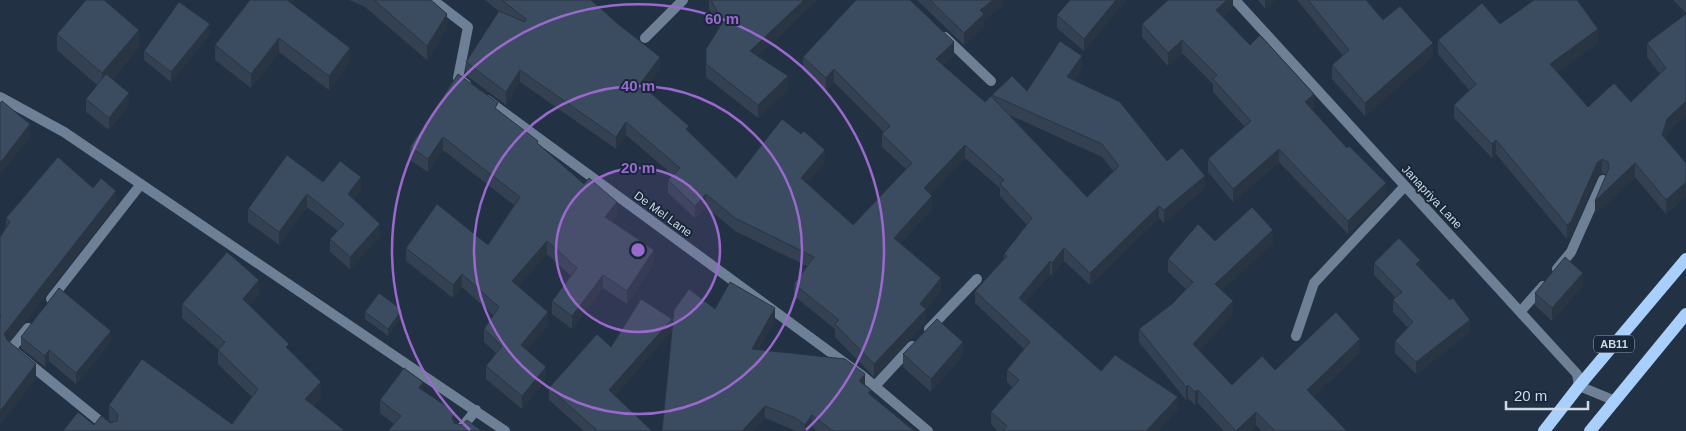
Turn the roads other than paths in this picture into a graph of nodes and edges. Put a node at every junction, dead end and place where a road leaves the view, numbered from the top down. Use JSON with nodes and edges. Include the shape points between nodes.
{"nodes":[{"id":1,"x":433,"y":0,"type":"edge"},
{"id":2,"x":683,"y":0,"type":"edge"},
{"id":3,"x":1235,"y":0,"type":"edge"},
{"id":4,"x":935,"y":27,"type":"edge"},
{"id":5,"x":646,"y":38,"type":"dead end"},
{"id":6,"x":991,"y":81,"type":"dead end"},
{"id":7,"x":0,"y":97,"type":"edge"},
{"id":8,"x":1603,"y":180,"type":"edge"},
{"id":9,"x":141,"y":184,"type":"junction"},
{"id":10,"x":1405,"y":186,"type":"junction"},
{"id":11,"x":1686,"y":259,"type":"edge"},
{"id":12,"x":977,"y":279,"type":"dead end"},
{"id":13,"x":1521,"y":312,"type":"junction"},
{"id":14,"x":1686,"y":314,"type":"edge"},
{"id":15,"x":1296,"y":336,"type":"dead end"},
{"id":16,"x":875,"y":386,"type":"junction"},
{"id":17,"x":1579,"y":386,"type":"junction"},
{"id":18,"x":1613,"y":400,"type":"junction"},
{"id":19,"x":476,"y":410,"type":"junction"},
{"id":20,"x":112,"y":431,"type":"edge"},
{"id":21,"x":459,"y":431,"type":"edge"},
{"id":22,"x":505,"y":431,"type":"edge"},
{"id":23,"x":928,"y":431,"type":"edge"},
{"id":24,"x":1544,"y":431,"type":"edge"},
{"id":25,"x":1590,"y":431,"type":"edge"}],
"edges":[{"from":1,"to":16,"type":"street","name":"De Mel Lane","via":[[468,27],[458,78]]},
{"from":2,"to":5,"type":"street"},
{"from":3,"to":10,"type":"street","name":"Janapriya Lane"},
{"from":4,"to":6,"type":"street"},
{"from":7,"to":9,"type":"street","via":[[64,132]]},
{"from":8,"to":13,"type":"street","via":[[1571,252]]},
{"from":9,"to":19,"type":"street"},
{"from":9,"to":20,"type":"street","via":[[12,349]]},
{"from":10,"to":13,"type":"street","name":"Janapriya Lane"},
{"from":10,"to":15,"type":"street","via":[[1314,283]]},
{"from":11,"to":17,"type":"main road","number":"AB11"},
{"from":12,"to":16,"type":"street"},
{"from":13,"to":17,"type":"street","name":"Janapriya Lane","via":[[1577,374]]},
{"from":14,"to":18,"type":"main road","number":"AB11"},
{"from":16,"to":23,"type":"street","name":"De Mel Lane"},
{"from":17,"to":18,"type":"street"},
{"from":17,"to":24,"type":"main road","number":"AB11"},
{"from":18,"to":25,"type":"main road","number":"AB11"},
{"from":19,"to":21,"type":"street"},
{"from":19,"to":22,"type":"street"}]}
